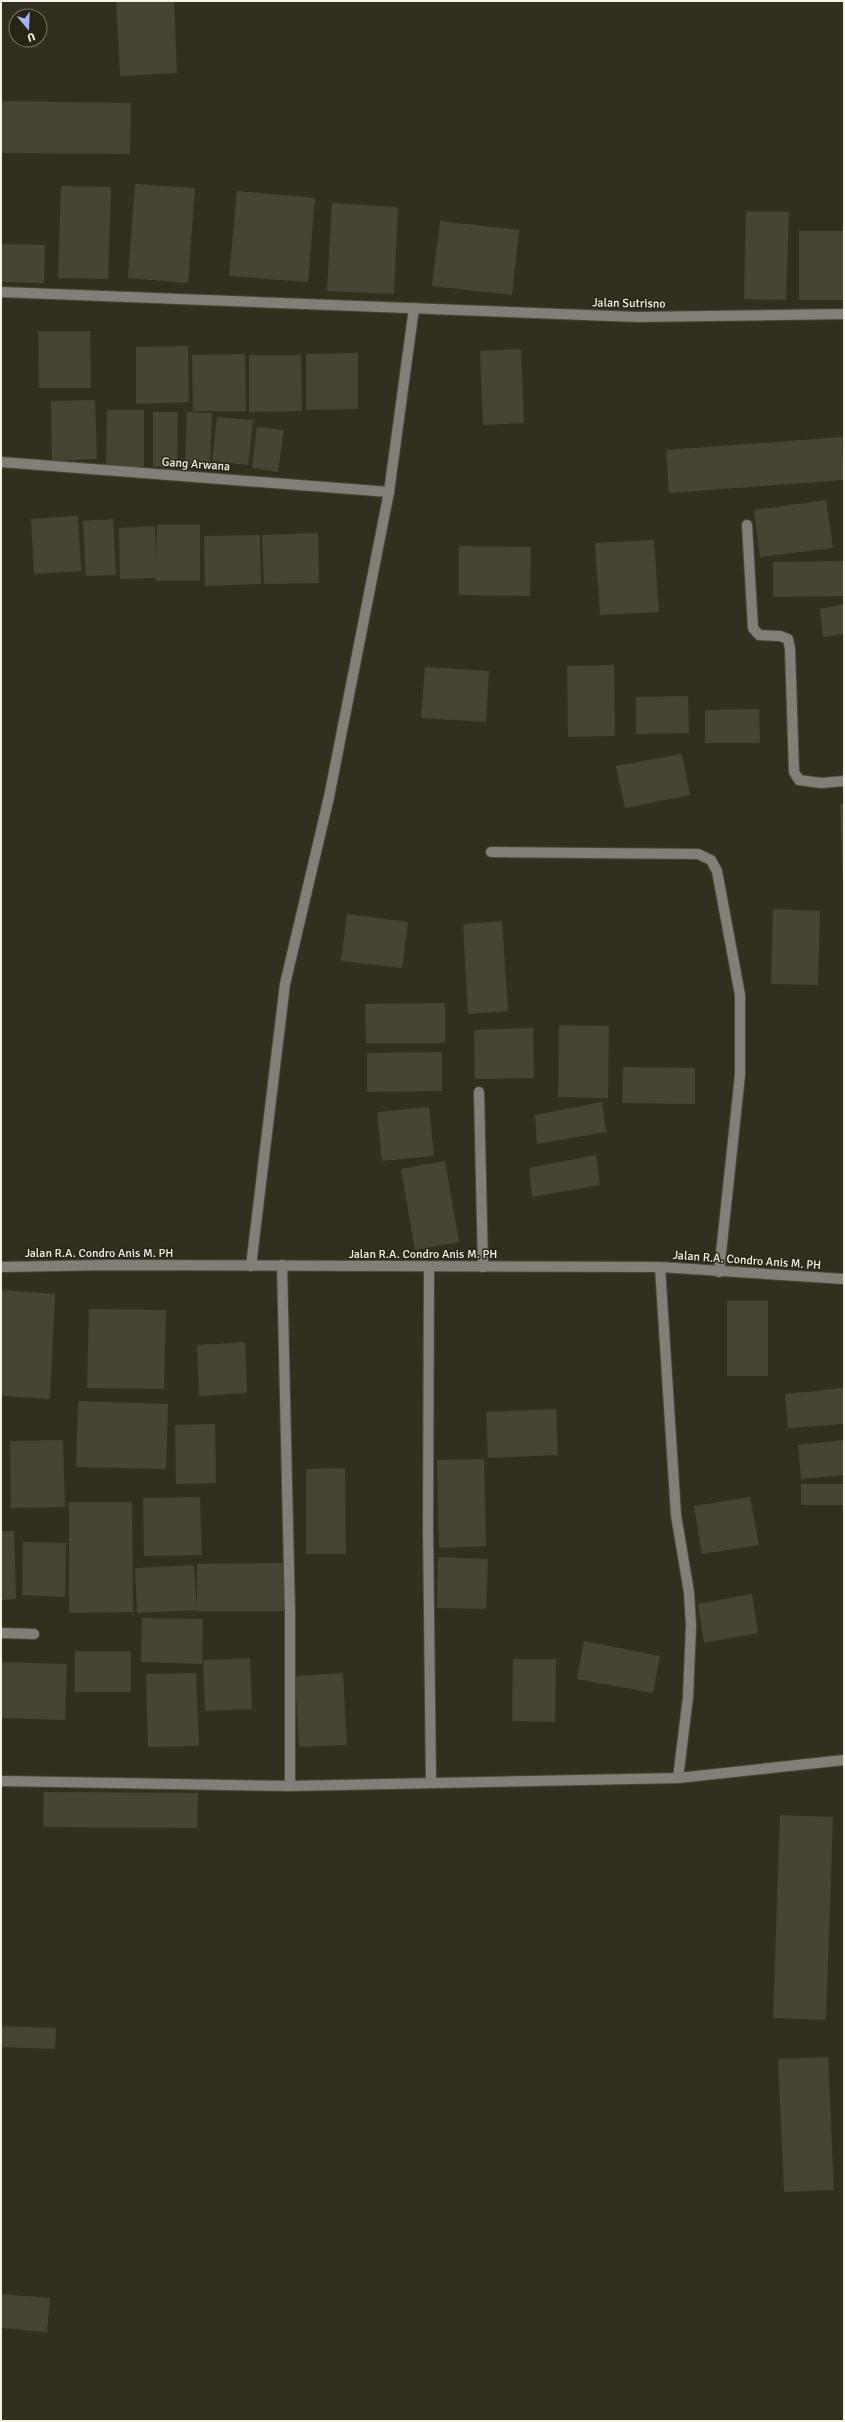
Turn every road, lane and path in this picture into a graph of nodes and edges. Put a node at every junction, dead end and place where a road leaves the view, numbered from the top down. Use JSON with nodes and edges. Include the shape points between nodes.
{"nodes":[{"id":1,"x":1,"y":292,"type":"edge"},
{"id":2,"x":414,"y":308,"type":"junction"},
{"id":3,"x":844,"y":314,"type":"edge"},
{"id":4,"x":1,"y":462,"type":"edge"},
{"id":5,"x":389,"y":492,"type":"junction"},
{"id":6,"x":747,"y":525,"type":"dead end"},
{"id":7,"x":844,"y":781,"type":"edge"},
{"id":8,"x":491,"y":852,"type":"dead end"},
{"id":9,"x":479,"y":1092,"type":"dead end"},
{"id":10,"x":282,"y":1265,"type":"junction"},
{"id":11,"x":251,"y":1266,"type":"junction"},
{"id":12,"x":1,"y":1267,"type":"edge"},
{"id":13,"x":429,"y":1267,"type":"junction"},
{"id":14,"x":483,"y":1267,"type":"junction"},
{"id":15,"x":660,"y":1267,"type":"junction"},
{"id":16,"x":719,"y":1272,"type":"junction"},
{"id":17,"x":844,"y":1279,"type":"edge"},
{"id":18,"x":1,"y":1633,"type":"edge"},
{"id":19,"x":34,"y":1634,"type":"dead end"},
{"id":20,"x":844,"y":1760,"type":"edge"},
{"id":21,"x":678,"y":1778,"type":"junction"},
{"id":22,"x":1,"y":1781,"type":"edge"},
{"id":23,"x":431,"y":1783,"type":"junction"},
{"id":24,"x":290,"y":1786,"type":"junction"}],
"edges":[{"from":1,"to":2,"type":"street","name":"Jalan Sutrisno"},
{"from":2,"to":3,"type":"street","name":"Jalan Sutrisno","via":[[638,317]]},
{"from":2,"to":5,"type":"street"},
{"from":4,"to":5,"type":"street","name":"Gang Arwana"},
{"from":5,"to":11,"type":"street","via":[[329,797],[284,984]]},
{"from":6,"to":7,"type":"street","via":[[753,628],[759,635],[788,639],[790,649],[794,772],[799,780],[808,782]]},
{"from":8,"to":16,"type":"street","via":[[698,854],[711,860],[716,871],[740,994],[740,1075]]},
{"from":9,"to":14,"type":"street"},
{"from":10,"to":11,"type":"street","name":"Jalan R.A. Condro Anis M. PH"},
{"from":10,"to":13,"type":"street","name":"Jalan R.A. Condro Anis M. PH"},
{"from":10,"to":24,"type":"street","via":[[290,1613]]},
{"from":11,"to":12,"type":"street","name":"Jalan R.A. Condro Anis M. PH"},
{"from":13,"to":14,"type":"street","name":"Jalan R.A. Condro Anis M. PH"},
{"from":13,"to":23,"type":"street","via":[[428,1528]]},
{"from":14,"to":15,"type":"street","name":"Jalan R.A. Condro Anis M. PH"},
{"from":15,"to":16,"type":"street","name":"Jalan R.A. Condro Anis M. PH"},
{"from":15,"to":21,"type":"street","via":[[676,1515],[689,1592],[691,1626],[688,1697]]},
{"from":16,"to":17,"type":"street","name":"Jalan R.A. Condro Anis M. PH"},
{"from":18,"to":19,"type":"street"},
{"from":20,"to":21,"type":"street"},
{"from":21,"to":23,"type":"street"},
{"from":22,"to":24,"type":"street"},
{"from":23,"to":24,"type":"street"}]}
